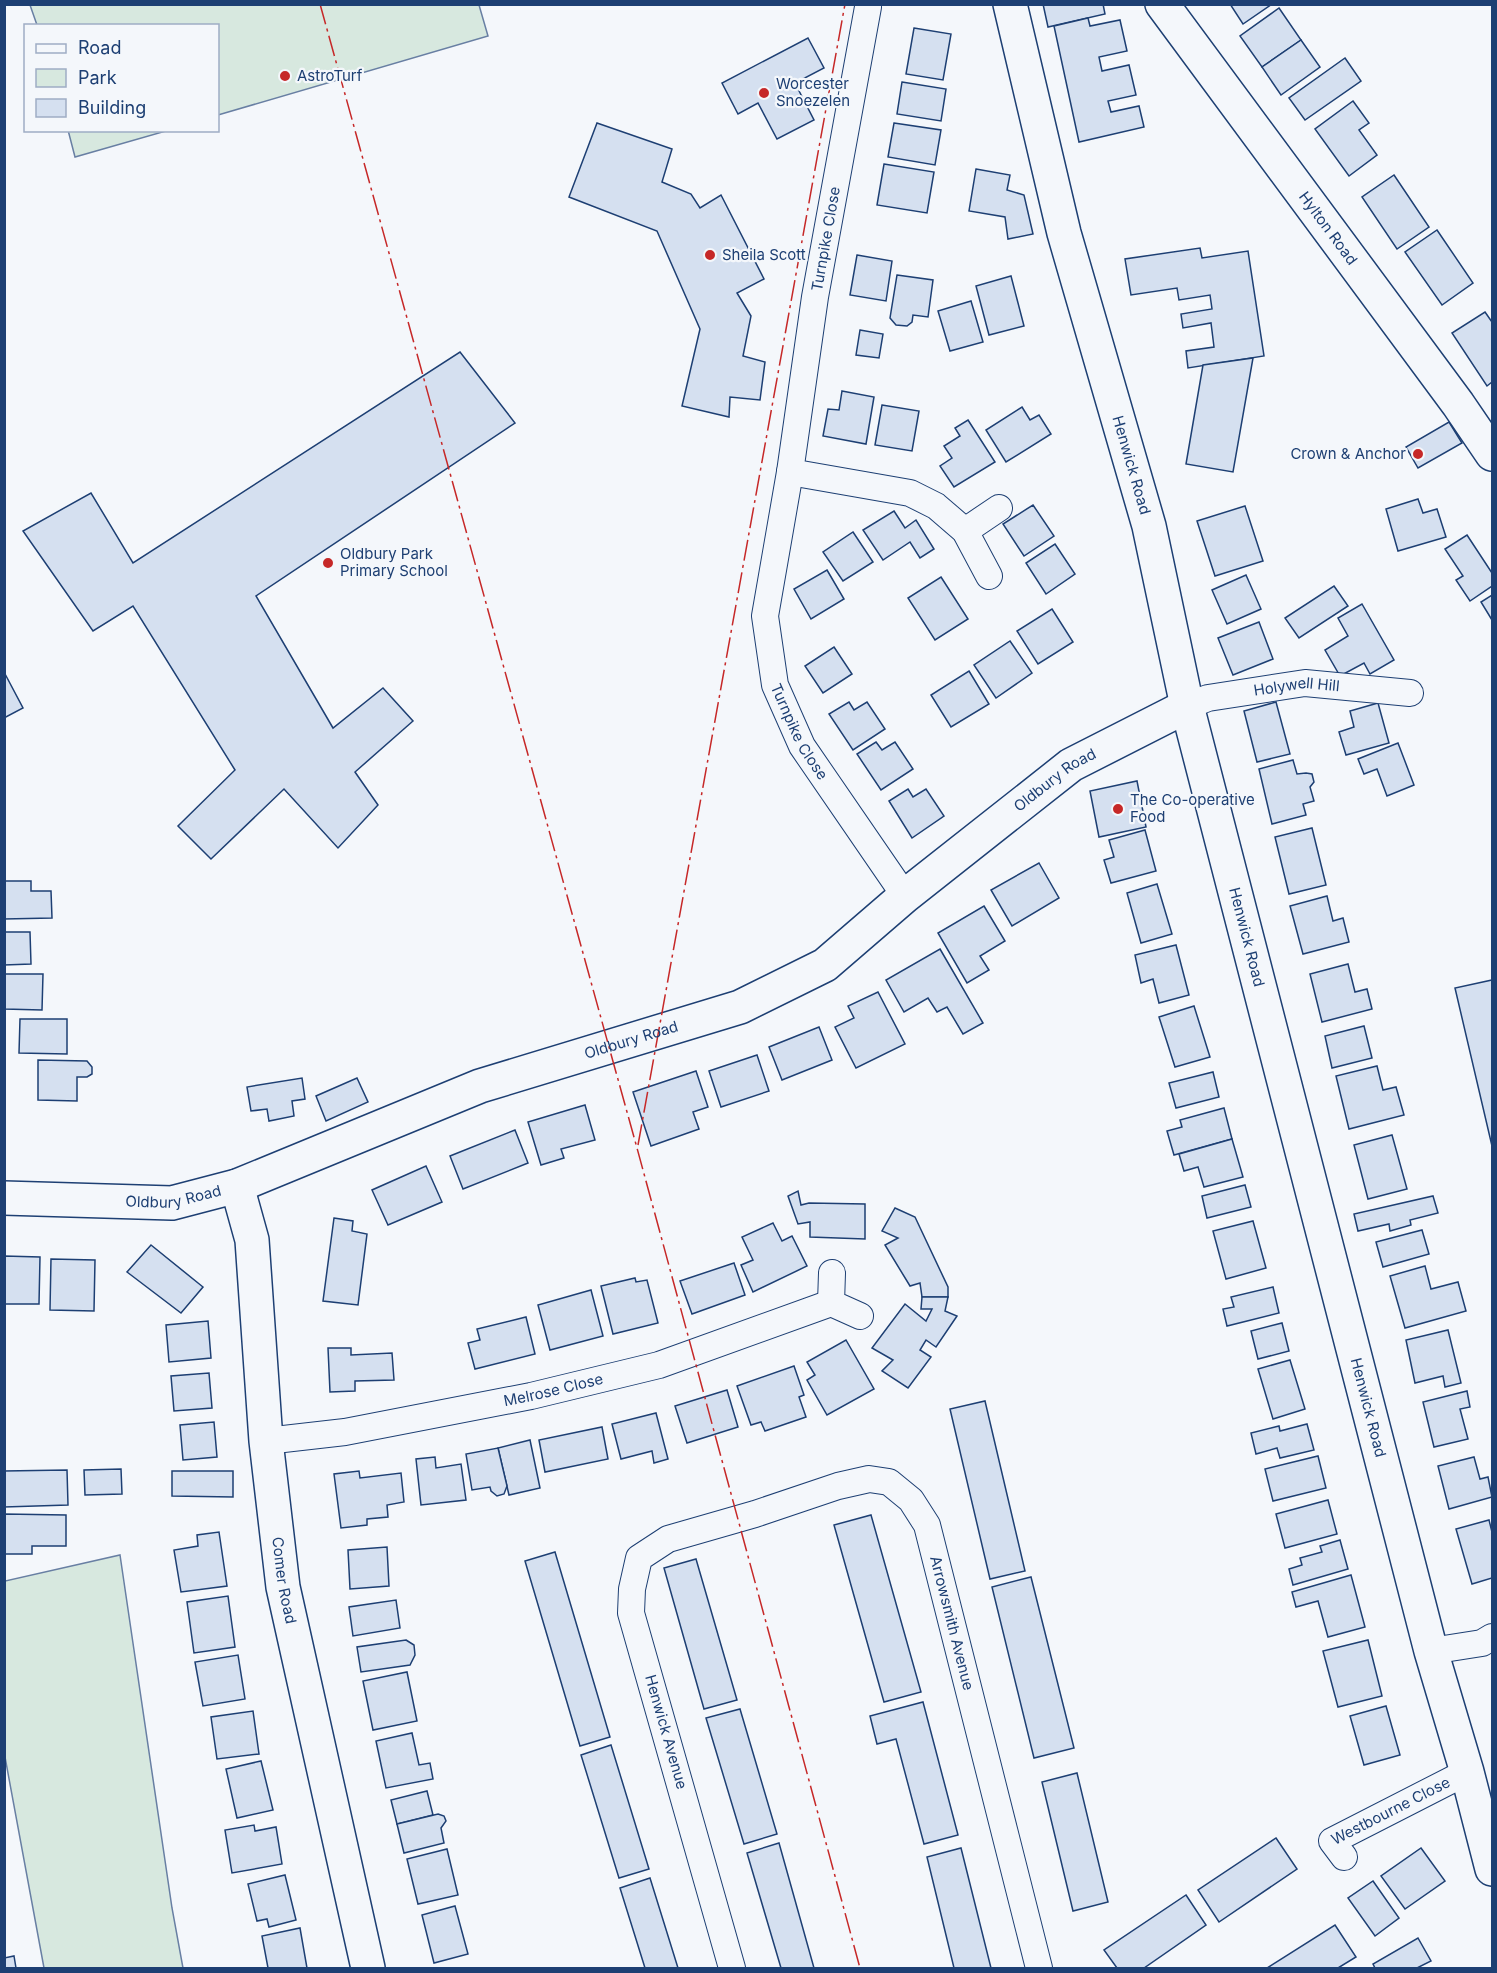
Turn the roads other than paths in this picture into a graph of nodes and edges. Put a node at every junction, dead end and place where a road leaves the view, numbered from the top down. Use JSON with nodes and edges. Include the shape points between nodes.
{"nodes":[{"id":1,"x":1010,"y":4,"type":"edge"},
{"id":2,"x":1162,"y":4,"type":"edge"},
{"id":3,"x":868,"y":8,"type":"dead end"},
{"id":4,"x":1492,"y":454,"type":"edge"},
{"id":5,"x":790,"y":472,"type":"junction"},
{"id":6,"x":999,"y":508,"type":"dead end"},
{"id":7,"x":965,"y":531,"type":"junction"},
{"id":8,"x":989,"y":576,"type":"dead end"},
{"id":9,"x":1410,"y":693,"type":"dead end"},
{"id":10,"x":1187,"y":706,"type":"junction"},
{"id":11,"x":905,"y":896,"type":"junction"},
{"id":12,"x":237,"y":1186,"type":"junction"},
{"id":13,"x":4,"y":1198,"type":"edge"},
{"id":14,"x":832,"y":1273,"type":"dead end"},
{"id":15,"x":831,"y":1303,"type":"junction"},
{"id":16,"x":860,"y":1316,"type":"dead end"},
{"id":17,"x":266,"y":1441,"type":"junction"},
{"id":18,"x":699,"y":1529,"type":"joint"},
{"id":19,"x":1492,"y":1637,"type":"edge"},
{"id":20,"x":1431,"y":1651,"type":"junction"},
{"id":21,"x":1467,"y":1772,"type":"junction"},
{"id":22,"x":1344,"y":1857,"type":"dead end"},
{"id":23,"x":1492,"y":1869,"type":"edge"},
{"id":24,"x":368,"y":1968,"type":"edge"},
{"id":25,"x":732,"y":1968,"type":"edge"},
{"id":26,"x":1039,"y":1968,"type":"edge"}],
"edges":[{"from":1,"to":10,"type":"main road","name":"Henwick Road","via":[[1064,233],[1149,526]]},
{"from":2,"to":4,"type":"main road","name":"Hylton Road"},
{"from":3,"to":5,"type":"street","name":"Turnpike Close","via":[[815,297]]},
{"from":5,"to":7,"type":"street","via":[[909,493],[936,506]]},
{"from":5,"to":11,"type":"street","name":"Turnpike Close","via":[[765,616],[775,685],[802,746]]},
{"from":6,"to":7,"type":"street"},
{"from":7,"to":8,"type":"street"},
{"from":9,"to":10,"type":"street","name":"Holywell Hill","via":[[1305,683],[1208,698]]},
{"from":10,"to":11,"type":"main road","name":"Oldbury Road","via":[[1071,765]]},
{"from":10,"to":20,"type":"main road","name":"Henwick Road"},
{"from":11,"to":12,"type":"main road","name":"Oldbury Road","via":[[825,965],[740,1007],[480,1086]]},
{"from":12,"to":13,"type":"main road","name":"Oldbury Road","via":[[172,1203]]},
{"from":12,"to":17,"type":"main road","name":"Comer Road","via":[[252,1240]]},
{"from":14,"to":15,"type":"street"},
{"from":15,"to":16,"type":"street"},
{"from":15,"to":17,"type":"street","name":"Melrose Close","via":[[659,1365],[531,1396],[345,1432]]},
{"from":17,"to":24,"type":"main road","name":"Comer Road","via":[[283,1587]]},
{"from":18,"to":25,"type":"street","name":"Henwick Avenue","via":[[668,1539],[639,1558],[631,1613]]},
{"from":18,"to":26,"type":"street","name":"Arrowsmith Avenue","via":[[869,1479],[890,1482],[911,1500],[927,1526]]},
{"from":19,"to":20,"type":"street","via":[[1482,1643]]},
{"from":20,"to":21,"type":"main road","name":"Henwick Road"},
{"from":21,"to":22,"type":"street","name":"Westbourne Close","via":[[1332,1841]]},
{"from":21,"to":23,"type":"main road","name":"Henwick Road"}]}
